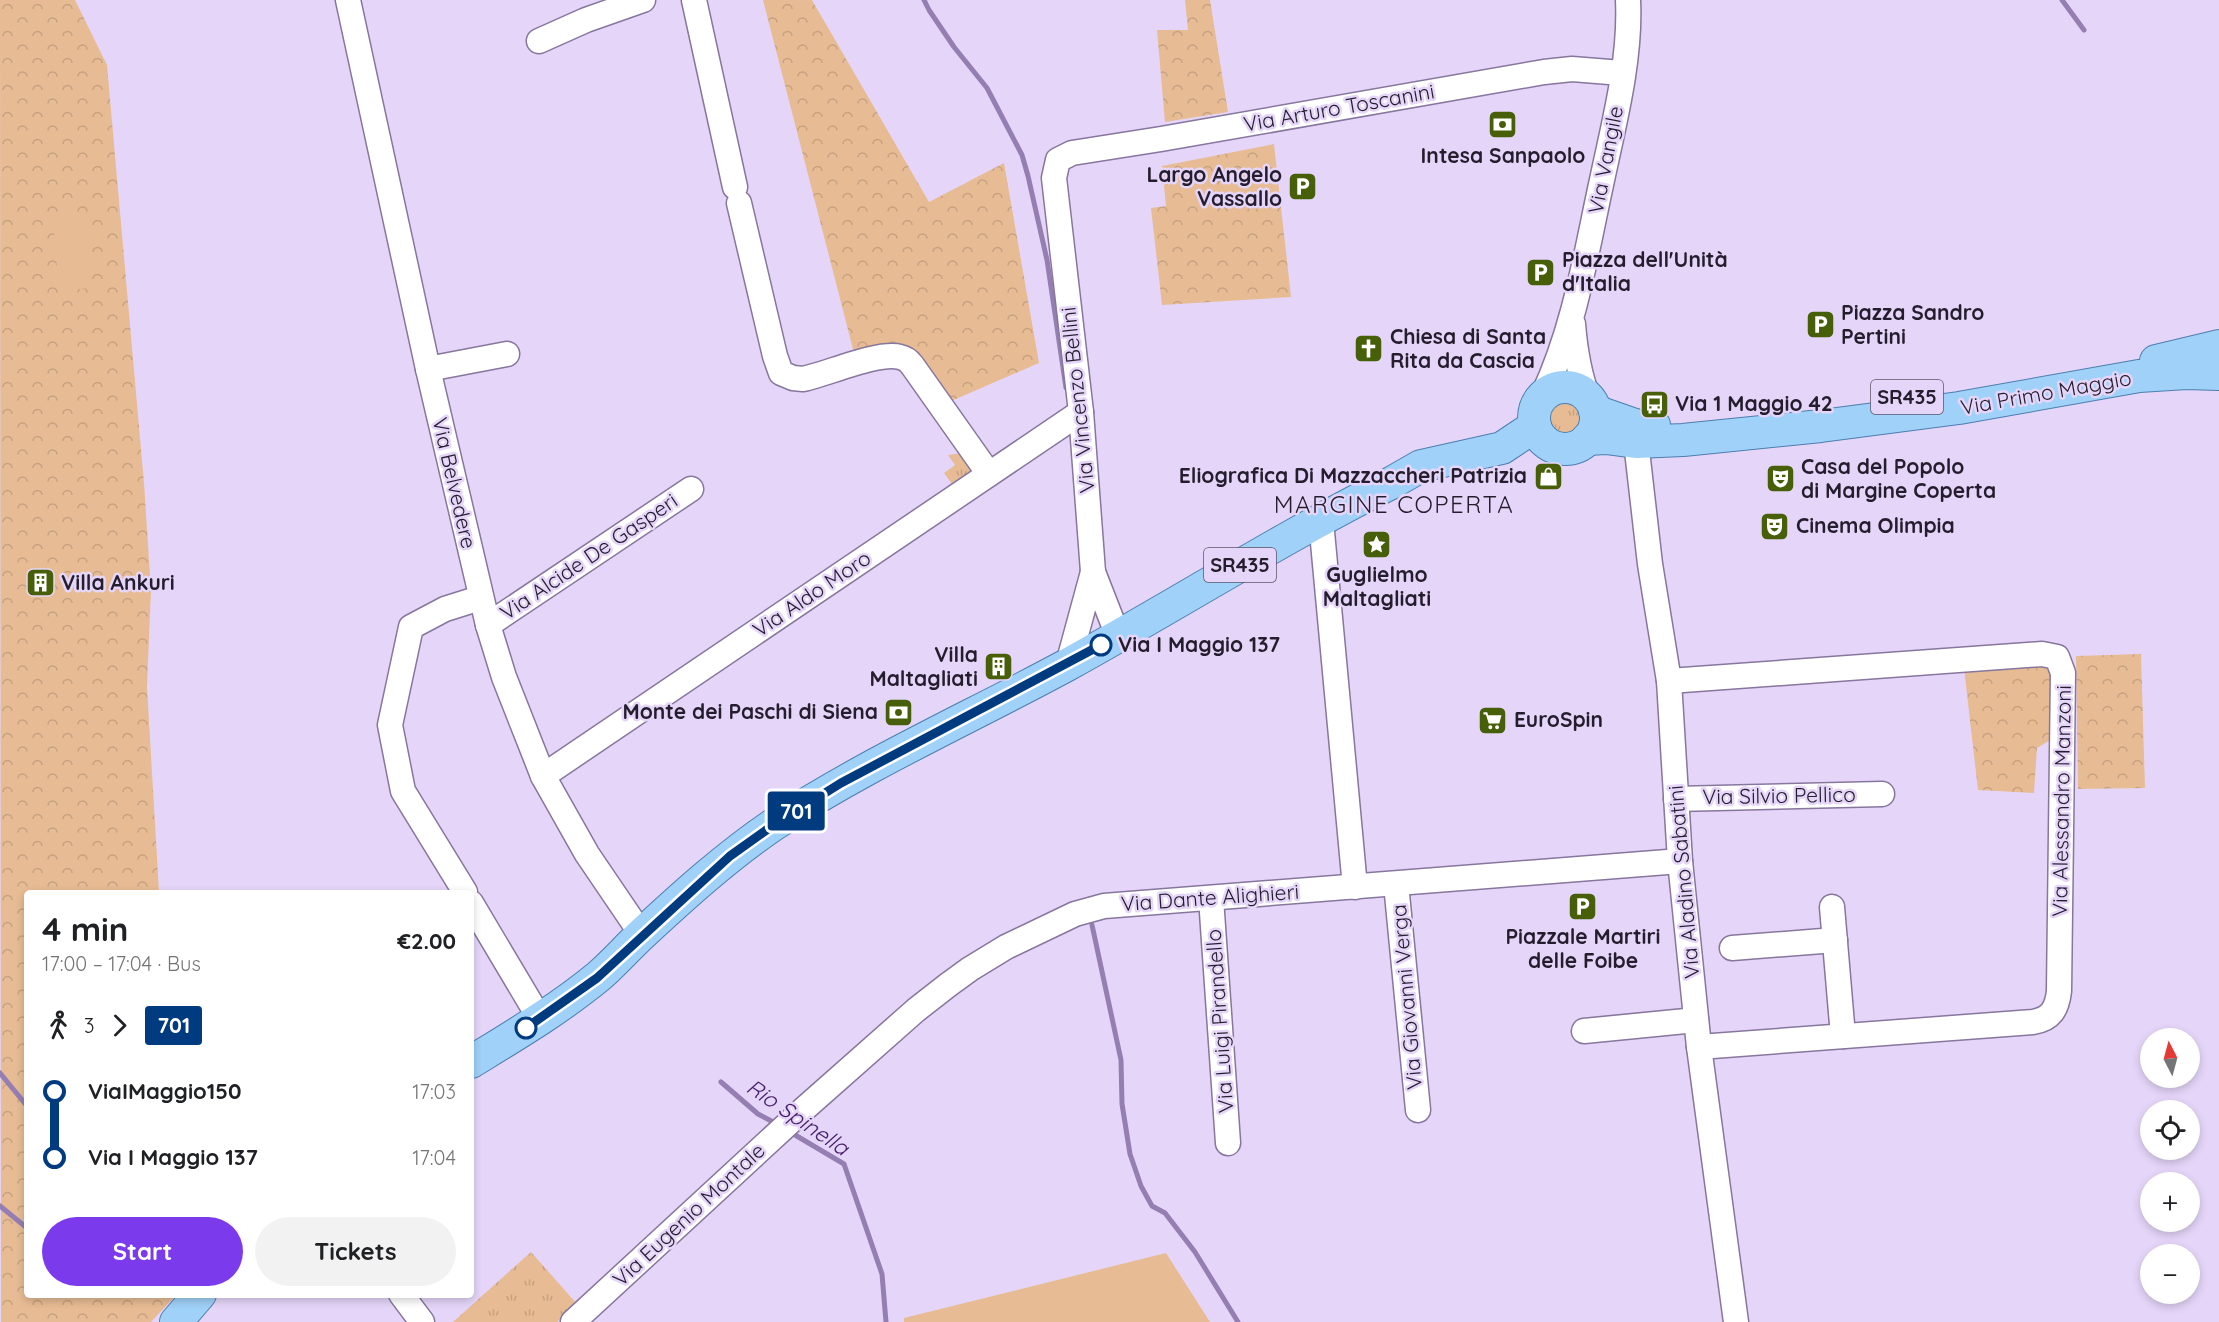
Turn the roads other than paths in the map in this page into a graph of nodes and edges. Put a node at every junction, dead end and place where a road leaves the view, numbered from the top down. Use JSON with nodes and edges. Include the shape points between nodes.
{"nodes":[{"id":1,"x":348,"y":0,"type":"edge"},
{"id":2,"x":643,"y":0,"type":"edge"},
{"id":3,"x":694,"y":0,"type":"edge"},
{"id":4,"x":1628,"y":0,"type":"edge"},
{"id":5,"x":539,"y":41,"type":"dead end"},
{"id":6,"x":1622,"y":73,"type":"junction"},
{"id":7,"x":1058,"y":160,"type":"joint"},
{"id":8,"x":1573,"y":318,"type":"junction"},
{"id":9,"x":2219,"y":346,"type":"edge"},
{"id":10,"x":507,"y":354,"type":"dead end"},
{"id":11,"x":428,"y":369,"type":"junction"},
{"id":12,"x":2219,"y":374,"type":"edge"},
{"id":13,"x":1543,"y":395,"type":"junction"},
{"id":14,"x":1082,"y":412,"type":"junction"},
{"id":15,"x":1583,"y":424,"type":"junction"},
{"id":16,"x":1535,"y":426,"type":"junction"},
{"id":17,"x":1636,"y":442,"type":"junction"},
{"id":18,"x":989,"y":474,"type":"junction"},
{"id":19,"x":1393,"y":482,"type":"junction"},
{"id":20,"x":691,"y":489,"type":"dead end"},
{"id":21,"x":1321,"y":521,"type":"junction"},
{"id":22,"x":1093,"y":572,"type":"junction"},
{"id":23,"x":480,"y":598,"type":"junction"},
{"id":24,"x":488,"y":625,"type":"junction"},
{"id":25,"x":1118,"y":636,"type":"junction"},
{"id":26,"x":1068,"y":664,"type":"junction"},
{"id":27,"x":1669,"y":681,"type":"junction"},
{"id":28,"x":543,"y":776,"type":"junction"},
{"id":29,"x":1882,"y":794,"type":"dead end"},
{"id":30,"x":1677,"y":799,"type":"junction"},
{"id":31,"x":1680,"y":861,"type":"junction"},
{"id":32,"x":1396,"y":884,"type":"junction"},
{"id":33,"x":1355,"y":887,"type":"junction"},
{"id":34,"x":464,"y":890,"type":"edge"},
{"id":35,"x":1211,"y":898,"type":"junction"},
{"id":36,"x":1832,"y":907,"type":"dead end"},
{"id":37,"x":474,"y":908,"type":"edge"},
{"id":38,"x":642,"y":935,"type":"junction"},
{"id":39,"x":1835,"y":940,"type":"junction"},
{"id":40,"x":1732,"y":948,"type":"dead end"},
{"id":41,"x":540,"y":1019,"type":"junction"},
{"id":42,"x":1696,"y":1020,"type":"junction"},
{"id":43,"x":1584,"y":1031,"type":"dead end"},
{"id":44,"x":1843,"y":1036,"type":"junction"},
{"id":45,"x":1699,"y":1047,"type":"junction"},
{"id":46,"x":474,"y":1060,"type":"edge"},
{"id":47,"x":804,"y":1109,"type":"joint"},
{"id":48,"x":1418,"y":1110,"type":"dead end"},
{"id":49,"x":1228,"y":1143,"type":"dead end"},
{"id":50,"x":197,"y":1298,"type":"edge"},
{"id":51,"x":404,"y":1298,"type":"edge"},
{"id":52,"x":176,"y":1322,"type":"edge"},
{"id":53,"x":422,"y":1322,"type":"edge"},
{"id":54,"x":573,"y":1322,"type":"edge"},
{"id":55,"x":1736,"y":1322,"type":"edge"}],
"edges":[{"from":1,"to":11,"type":"street","name":"Via Belvedere"},
{"from":2,"to":5,"type":"street"},
{"from":3,"to":18,"type":"street","via":[[781,373],[803,379],[883,356],[901,357],[912,364]]},
{"from":4,"to":6,"type":"street","name":"Via Vangile","via":[[1628,41]]},
{"from":6,"to":7,"type":"street","name":"Via Arturo Toscanini","via":[[1572,69],[1544,72],[1072,153]]},
{"from":6,"to":8,"type":"street","name":"Via Vangile","via":[[1614,129]]},
{"from":7,"to":14,"type":"street","name":"Via Vincenzo Bellini","via":[[1054,178]]},
{"from":8,"to":13,"type":"street"},
{"from":8,"to":15,"type":"street","via":[[1582,381]]},
{"from":9,"to":15,"type":"main road","name":"Via Primo Maggio","number":"SR435","via":[[2100,373],[1778,415],[1638,426]]},
{"from":10,"to":11,"type":"street"},
{"from":11,"to":23,"type":"street","name":"Via Belvedere"},
{"from":12,"to":17,"type":"main road","name":"Via Primo Maggio","number":"SR435","via":[[2139,376],[1959,408],[1821,426]]},
{"from":13,"to":15,"type":"main road","number":"SR435","via":[[1552,389],[1575,389]]},
{"from":13,"to":16,"type":"main road","via":[[1534,411]]},
{"from":14,"to":18,"type":"street","name":"Via Aldo Moro"},
{"from":14,"to":22,"type":"street","name":"Via Vincenzo Bellini"},
{"from":15,"to":16,"type":"main road","number":"SR435","via":[[1554,447],[1542,439]]},
{"from":15,"to":17,"type":"main road","name":"Via Primo Maggio","number":"SR435","via":[[1606,438]]},
{"from":15,"to":19,"type":"main road","number":"SR435","via":[[1522,455],[1418,482]]},
{"from":16,"to":19,"type":"main road","via":[[1502,448],[1421,466]]},
{"from":17,"to":27,"type":"street","name":"Via Aladino Sabatini"},
{"from":18,"to":28,"type":"street","name":"Via Aldo Moro"},
{"from":19,"to":21,"type":"main road","number":"SR435"},
{"from":20,"to":24,"type":"street","name":"Via Alcide De Gasperi"},
{"from":21,"to":25,"type":"main road","number":"SR435"},
{"from":21,"to":33,"type":"street"},
{"from":22,"to":25,"type":"street","name":"Via Vincenzo Bellini"},
{"from":22,"to":26,"type":"street"},
{"from":23,"to":24,"type":"street","name":"Via Belvedere"},
{"from":23,"to":34,"type":"street","via":[[445,609],[411,627],[390,725],[403,791]]},
{"from":24,"to":28,"type":"street","name":"Via Belvedere"},
{"from":25,"to":26,"type":"main road","number":"SR435"},
{"from":26,"to":38,"type":"main road","number":"SR435","via":[[841,783],[772,826],[730,856]]},
{"from":27,"to":30,"type":"street","name":"Via Aladino Sabatini"},
{"from":27,"to":44,"type":"street","name":"Via Alessandro Manzoni","via":[[2043,654],[2060,661],[2063,695],[2057,1006],[2048,1017],[2033,1022]]},
{"from":28,"to":38,"type":"street","name":"Via Belvedere","via":[[587,854]]},
{"from":29,"to":30,"type":"street","name":"Via Silvio Pellico"},
{"from":30,"to":31,"type":"street","name":"Via Aladino Sabatini"},
{"from":31,"to":32,"type":"street","name":"Via Dante Alighieri"},
{"from":31,"to":42,"type":"street","name":"Via Aladino Sabatini"},
{"from":32,"to":33,"type":"street","name":"Via Dante Alighieri"},
{"from":32,"to":48,"type":"street","name":"Via Giovanni Verga"},
{"from":33,"to":35,"type":"street","name":"Via Dante Alighieri"},
{"from":35,"to":47,"type":"street","name":"Via Dante Alighieri","via":[[1089,909],[1006,947],[916,1010]]},
{"from":35,"to":49,"type":"street","name":"Via Luigi Pirandello"},
{"from":36,"to":39,"type":"street"},
{"from":37,"to":41,"type":"street"},
{"from":38,"to":41,"type":"main road","number":"SR435","via":[[597,978]]},
{"from":39,"to":40,"type":"street"},
{"from":39,"to":44,"type":"street"},
{"from":41,"to":46,"type":"main road","number":"SR435"},
{"from":42,"to":43,"type":"street"},
{"from":42,"to":45,"type":"street","name":"Via Aladino Sabatini"},
{"from":44,"to":45,"type":"street","name":"Via Alessandro Manzoni"},
{"from":45,"to":55,"type":"street","name":"Via Aladino Sabatini"},
{"from":47,"to":54,"type":"street","name":"Via Eugenio Montale"},
{"from":50,"to":52,"type":"main road"},
{"from":51,"to":53,"type":"street"}]}
